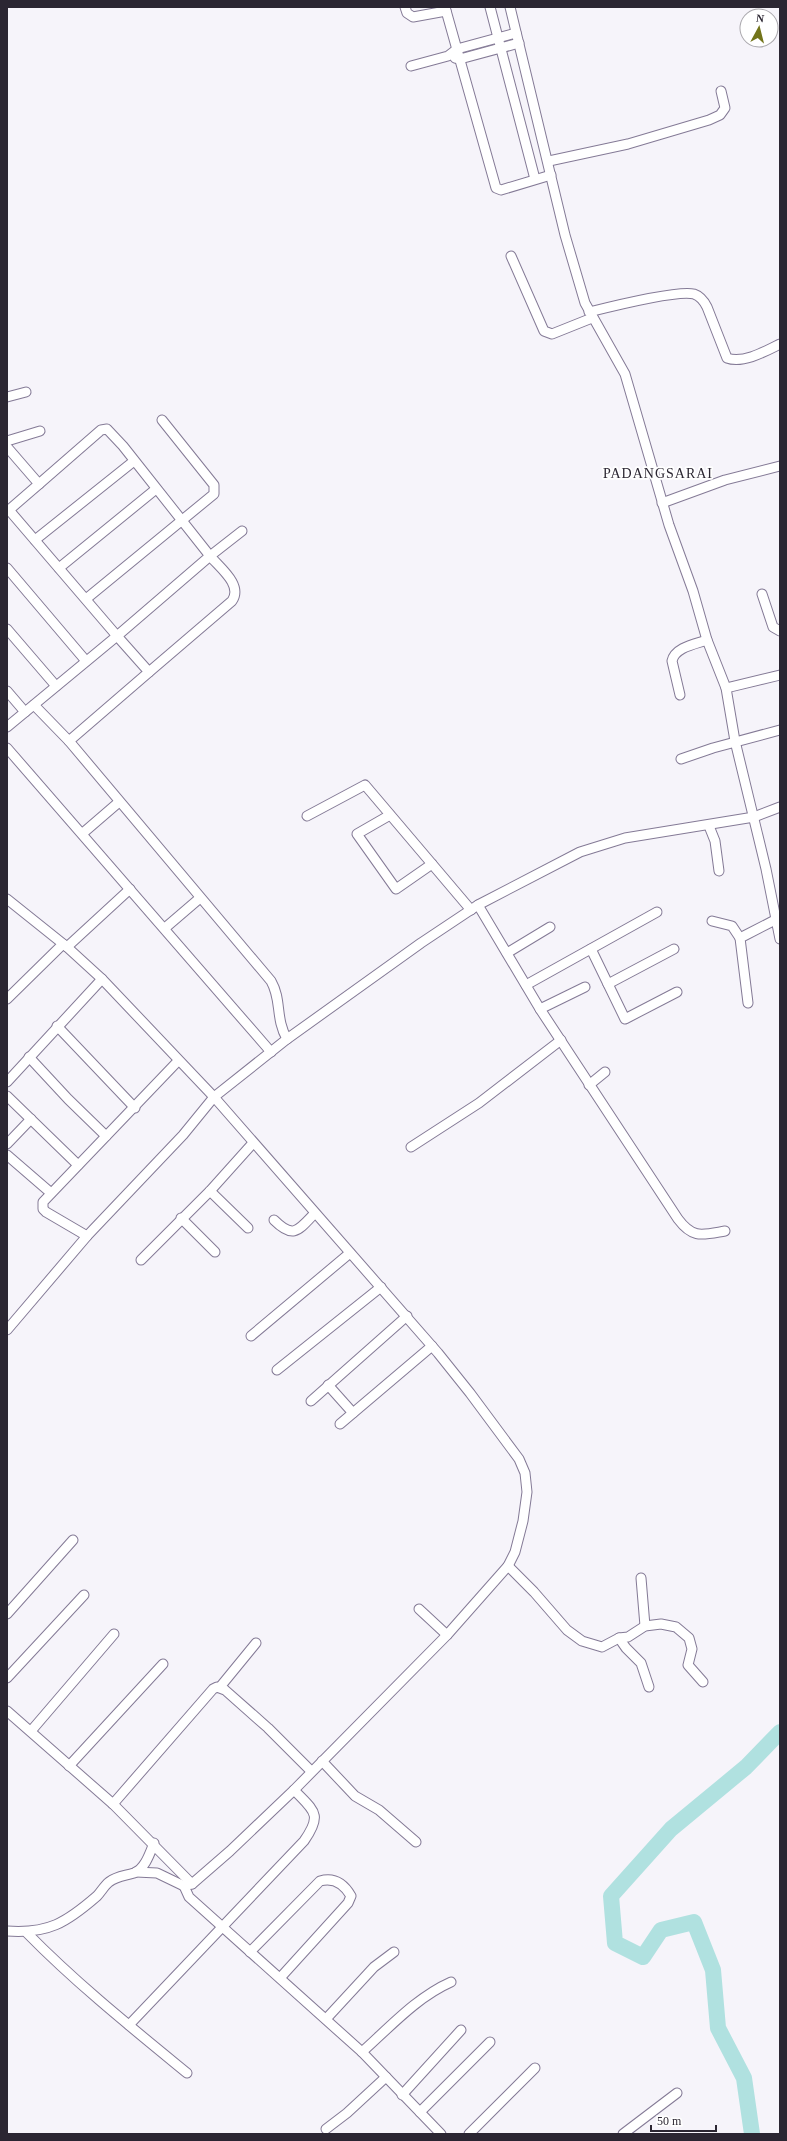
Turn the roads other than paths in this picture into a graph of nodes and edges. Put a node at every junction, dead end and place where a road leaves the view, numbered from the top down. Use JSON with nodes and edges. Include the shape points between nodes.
{"nodes":[{"id":1,"x":405,"y":7,"type":"edge"},
{"id":2,"x":490,"y":7,"type":"edge"},
{"id":3,"x":510,"y":7,"type":"edge"},
{"id":4,"x":445,"y":9,"type":"edge"},
{"id":5,"x":516,"y":33,"type":"junction"},
{"id":6,"x":498,"y":38,"type":"junction"},
{"id":7,"x":519,"y":44,"type":"junction"},
{"id":8,"x":501,"y":48,"type":"junction"},
{"id":9,"x":457,"y":49,"type":"junction"},
{"id":10,"x":448,"y":56,"type":"junction"},
{"id":11,"x":460,"y":59,"type":"junction"},
{"id":12,"x":411,"y":66,"type":"dead end"},
{"id":13,"x":721,"y":91,"type":"dead end"},
{"id":14,"x":549,"y":160,"type":"junction"},
{"id":15,"x":552,"y":175,"type":"junction"},
{"id":16,"x":535,"y":179,"type":"junction"},
{"id":17,"x":511,"y":256,"type":"dead end"},
{"id":18,"x":590,"y":315,"type":"junction"},
{"id":19,"x":780,"y":344,"type":"edge"},
{"id":20,"x":26,"y":392,"type":"dead end"},
{"id":21,"x":7,"y":397,"type":"edge"},
{"id":22,"x":162,"y":420,"type":"dead end"},
{"id":23,"x":40,"y":431,"type":"dead end"},
{"id":24,"x":7,"y":441,"type":"edge"},
{"id":25,"x":7,"y":447,"type":"edge"},
{"id":26,"x":134,"y":461,"type":"junction"},
{"id":27,"x":780,"y":466,"type":"edge"},
{"id":28,"x":39,"y":484,"type":"junction"},
{"id":29,"x":156,"y":489,"type":"junction"},
{"id":30,"x":662,"y":503,"type":"junction"},
{"id":31,"x":8,"y":510,"type":"edge"},
{"id":32,"x":182,"y":519,"type":"junction"},
{"id":33,"x":242,"y":531,"type":"dead end"},
{"id":34,"x":35,"y":540,"type":"junction"},
{"id":35,"x":210,"y":556,"type":"junction"},
{"id":36,"x":7,"y":568,"type":"edge"},
{"id":37,"x":59,"y":568,"type":"junction"},
{"id":38,"x":762,"y":594,"type":"dead end"},
{"id":39,"x":86,"y":599,"type":"junction"},
{"id":40,"x":7,"y":629,"type":"edge"},
{"id":41,"x":780,"y":631,"type":"edge"},
{"id":42,"x":117,"y":636,"type":"junction"},
{"id":43,"x":707,"y":640,"type":"junction"},
{"id":44,"x":86,"y":661,"type":"junction"},
{"id":45,"x":149,"y":672,"type":"junction"},
{"id":46,"x":780,"y":675,"type":"edge"},
{"id":47,"x":56,"y":686,"type":"junction"},
{"id":48,"x":726,"y":688,"type":"junction"},
{"id":49,"x":7,"y":691,"type":"edge"},
{"id":50,"x":680,"y":695,"type":"dead end"},
{"id":51,"x":34,"y":705,"type":"junction"},
{"id":52,"x":25,"y":712,"type":"junction"},
{"id":53,"x":7,"y":727,"type":"edge"},
{"id":54,"x":780,"y":730,"type":"edge"},
{"id":55,"x":69,"y":741,"type":"junction"},
{"id":56,"x":735,"y":741,"type":"junction"},
{"id":57,"x":7,"y":748,"type":"edge"},
{"id":58,"x":681,"y":759,"type":"dead end"},
{"id":59,"x":119,"y":802,"type":"junction"},
{"id":60,"x":780,"y":807,"type":"edge"},
{"id":61,"x":390,"y":815,"type":"junction"},
{"id":62,"x":307,"y":816,"type":"dead end"},
{"id":63,"x":754,"y":817,"type":"junction"},
{"id":64,"x":709,"y":826,"type":"junction"},
{"id":65,"x":83,"y":833,"type":"junction"},
{"id":66,"x":432,"y":864,"type":"junction"},
{"id":67,"x":718,"y":871,"type":"dead end"},
{"id":68,"x":130,"y":890,"type":"junction"},
{"id":69,"x":200,"y":898,"type":"junction"},
{"id":70,"x":7,"y":899,"type":"edge"},
{"id":71,"x":474,"y":907,"type":"junction"},
{"id":72,"x":657,"y":912,"type":"dead end"},
{"id":73,"x":775,"y":920,"type":"junction"},
{"id":74,"x":712,"y":921,"type":"dead end"},
{"id":75,"x":550,"y":927,"type":"dead end"},
{"id":76,"x":165,"y":928,"type":"junction"},
{"id":77,"x":740,"y":938,"type":"junction"},
{"id":78,"x":780,"y":939,"type":"edge"},
{"id":79,"x":65,"y":946,"type":"junction"},
{"id":80,"x":591,"y":949,"type":"junction"},
{"id":81,"x":674,"y":949,"type":"dead end"},
{"id":82,"x":507,"y":953,"type":"junction"},
{"id":83,"x":102,"y":979,"type":"junction"},
{"id":84,"x":608,"y":984,"type":"junction"},
{"id":85,"x":526,"y":985,"type":"junction"},
{"id":86,"x":585,"y":987,"type":"dead end"},
{"id":87,"x":677,"y":992,"type":"dead end"},
{"id":88,"x":7,"y":999,"type":"edge"},
{"id":89,"x":748,"y":1002,"type":"dead end"},
{"id":90,"x":540,"y":1009,"type":"junction"},
{"id":91,"x":57,"y":1026,"type":"junction"},
{"id":92,"x":287,"y":1039,"type":"junction"},
{"id":93,"x":561,"y":1040,"type":"junction"},
{"id":94,"x":271,"y":1052,"type":"junction"},
{"id":95,"x":29,"y":1057,"type":"junction"},
{"id":96,"x":178,"y":1062,"type":"junction"},
{"id":97,"x":605,"y":1072,"type":"dead end"},
{"id":98,"x":7,"y":1082,"type":"edge"},
{"id":99,"x":589,"y":1085,"type":"junction"},
{"id":100,"x":7,"y":1096,"type":"edge"},
{"id":101,"x":214,"y":1097,"type":"junction"},
{"id":102,"x":135,"y":1108,"type":"junction"},
{"id":103,"x":31,"y":1119,"type":"junction"},
{"id":104,"x":106,"y":1136,"type":"junction"},
{"id":105,"x":252,"y":1143,"type":"junction"},
{"id":106,"x":7,"y":1144,"type":"edge"},
{"id":107,"x":411,"y":1147,"type":"dead end"},
{"id":108,"x":7,"y":1155,"type":"edge"},
{"id":109,"x":78,"y":1165,"type":"junction"},
{"id":110,"x":210,"y":1191,"type":"junction"},
{"id":111,"x":51,"y":1193,"type":"junction"},
{"id":112,"x":314,"y":1214,"type":"junction"},
{"id":113,"x":181,"y":1218,"type":"junction"},
{"id":114,"x":274,"y":1220,"type":"dead end"},
{"id":115,"x":248,"y":1228,"type":"dead end"},
{"id":116,"x":725,"y":1231,"type":"dead end"},
{"id":117,"x":88,"y":1236,"type":"junction"},
{"id":118,"x":214,"y":1252,"type":"dead end"},
{"id":119,"x":350,"y":1253,"type":"junction"},
{"id":120,"x":141,"y":1260,"type":"dead end"},
{"id":121,"x":381,"y":1287,"type":"junction"},
{"id":122,"x":407,"y":1316,"type":"junction"},
{"id":123,"x":7,"y":1330,"type":"edge"},
{"id":124,"x":251,"y":1336,"type":"dead end"},
{"id":125,"x":432,"y":1346,"type":"junction"},
{"id":126,"x":277,"y":1370,"type":"dead end"},
{"id":127,"x":328,"y":1385,"type":"junction"},
{"id":128,"x":310,"y":1401,"type":"dead end"},
{"id":129,"x":353,"y":1413,"type":"junction"},
{"id":130,"x":340,"y":1424,"type":"dead end"},
{"id":131,"x":73,"y":1540,"type":"dead end"},
{"id":132,"x":508,"y":1566,"type":"junction"},
{"id":133,"x":641,"y":1578,"type":"dead end"},
{"id":134,"x":84,"y":1595,"type":"dead end"},
{"id":135,"x":419,"y":1609,"type":"dead end"},
{"id":136,"x":7,"y":1614,"type":"edge"},
{"id":137,"x":645,"y":1626,"type":"junction"},
{"id":138,"x":114,"y":1634,"type":"dead end"},
{"id":139,"x":447,"y":1635,"type":"junction"},
{"id":140,"x":620,"y":1638,"type":"junction"},
{"id":141,"x":256,"y":1643,"type":"dead end"},
{"id":142,"x":163,"y":1664,"type":"dead end"},
{"id":143,"x":7,"y":1678,"type":"edge"},
{"id":144,"x":703,"y":1682,"type":"dead end"},
{"id":145,"x":220,"y":1687,"type":"junction"},
{"id":146,"x":649,"y":1687,"type":"dead end"},
{"id":147,"x":7,"y":1712,"type":"edge"},
{"id":148,"x":31,"y":1732,"type":"junction"},
{"id":149,"x":322,"y":1761,"type":"junction"},
{"id":150,"x":69,"y":1766,"type":"junction"},
{"id":151,"x":311,"y":1770,"type":"junction"},
{"id":152,"x":294,"y":1790,"type":"junction"},
{"id":153,"x":113,"y":1804,"type":"junction"},
{"id":154,"x":416,"y":1842,"type":"dead end"},
{"id":155,"x":154,"y":1843,"type":"junction"},
{"id":156,"x":136,"y":1872,"type":"junction"},
{"id":157,"x":188,"y":1885,"type":"junction"},
{"id":158,"x":222,"y":1928,"type":"junction"},
{"id":159,"x":7,"y":1931,"type":"edge"},
{"id":160,"x":27,"y":1932,"type":"junction"},
{"id":161,"x":250,"y":1952,"type":"junction"},
{"id":162,"x":394,"y":1952,"type":"dead end"},
{"id":163,"x":280,"y":1978,"type":"junction"},
{"id":164,"x":451,"y":1982,"type":"dead end"},
{"id":165,"x":326,"y":2019,"type":"junction"},
{"id":166,"x":129,"y":2026,"type":"junction"},
{"id":167,"x":461,"y":2030,"type":"dead end"},
{"id":168,"x":490,"y":2042,"type":"dead end"},
{"id":169,"x":362,"y":2052,"type":"junction"},
{"id":170,"x":535,"y":2068,"type":"dead end"},
{"id":171,"x":187,"y":2073,"type":"dead end"},
{"id":172,"x":386,"y":2077,"type":"junction"},
{"id":173,"x":678,"y":2093,"type":"dead end"},
{"id":174,"x":402,"y":2095,"type":"junction"},
{"id":175,"x":420,"y":2112,"type":"junction"},
{"id":176,"x":326,"y":2128,"type":"dead end"},
{"id":177,"x":441,"y":2134,"type":"edge"},
{"id":178,"x":469,"y":2134,"type":"edge"},
{"id":179,"x":623,"y":2134,"type":"edge"}],
"edges":[{"from":1,"to":4,"type":"street","via":[[407,13],[413,17]]},
{"from":2,"to":6,"type":"street"},
{"from":3,"to":5,"type":"street"},
{"from":4,"to":9,"type":"street"},
{"from":5,"to":6,"type":"street"},
{"from":5,"to":7,"type":"street"},
{"from":6,"to":8,"type":"street"},
{"from":6,"to":9,"type":"street"},
{"from":7,"to":8,"type":"street"},
{"from":7,"to":14,"type":"street"},
{"from":8,"to":11,"type":"street"},
{"from":8,"to":16,"type":"street"},
{"from":9,"to":10,"type":"street"},
{"from":9,"to":11,"type":"street"},
{"from":10,"to":11,"type":"street"},
{"from":10,"to":12,"type":"street"},
{"from":11,"to":16,"type":"street","via":[[494,186],[501,190]]},
{"from":13,"to":14,"type":"street","via":[[725,108],[720,115],[709,120],[609,149]]},
{"from":14,"to":15,"type":"street"},
{"from":15,"to":16,"type":"street"},
{"from":15,"to":18,"type":"street","via":[[565,235]]},
{"from":17,"to":18,"type":"street","via":[[544,331],[552,334]]},
{"from":18,"to":19,"type":"street","via":[[678,294],[696,294],[707,307],[727,358],[739,359]]},
{"from":18,"to":30,"type":"street","via":[[620,363]]},
{"from":20,"to":21,"type":"street"},
{"from":22,"to":32,"type":"street","via":[[214,486],[214,494]]},
{"from":23,"to":24,"type":"street"},
{"from":25,"to":28,"type":"street"},
{"from":26,"to":28,"type":"street","via":[[110,431],[103,429]]},
{"from":26,"to":29,"type":"street"},
{"from":26,"to":34,"type":"street"},
{"from":27,"to":30,"type":"street","via":[[725,480]]},
{"from":28,"to":31,"type":"street"},
{"from":29,"to":32,"type":"street"},
{"from":29,"to":37,"type":"street"},
{"from":30,"to":43,"type":"street"},
{"from":31,"to":34,"type":"street"},
{"from":32,"to":35,"type":"street"},
{"from":32,"to":39,"type":"street"},
{"from":33,"to":35,"type":"street"},
{"from":34,"to":37,"type":"street"},
{"from":35,"to":42,"type":"street"},
{"from":35,"to":45,"type":"street","via":[[232,582],[236,590],[235,597]]},
{"from":36,"to":44,"type":"street"},
{"from":37,"to":39,"type":"street"},
{"from":38,"to":41,"type":"street","via":[[773,627]]},
{"from":39,"to":42,"type":"street"},
{"from":40,"to":47,"type":"street"},
{"from":42,"to":44,"type":"street"},
{"from":42,"to":45,"type":"street"},
{"from":43,"to":48,"type":"street"},
{"from":43,"to":50,"type":"street","via":[[681,650],[674,656],[672,661]]},
{"from":44,"to":47,"type":"street"},
{"from":45,"to":55,"type":"street"},
{"from":46,"to":48,"type":"street"},
{"from":47,"to":51,"type":"street"},
{"from":48,"to":56,"type":"street"},
{"from":49,"to":52,"type":"street"},
{"from":51,"to":52,"type":"street"},
{"from":51,"to":55,"type":"street"},
{"from":52,"to":53,"type":"street"},
{"from":54,"to":56,"type":"street"},
{"from":55,"to":59,"type":"street"},
{"from":56,"to":58,"type":"street"},
{"from":56,"to":63,"type":"street"},
{"from":57,"to":65,"type":"street"},
{"from":59,"to":65,"type":"street"},
{"from":59,"to":69,"type":"street"},
{"from":60,"to":63,"type":"street"},
{"from":61,"to":62,"type":"street","via":[[365,785]]},
{"from":61,"to":66,"type":"street"},
{"from":61,"to":66,"type":"street","via":[[357,834],[396,889]]},
{"from":63,"to":64,"type":"street"},
{"from":63,"to":73,"type":"street"},
{"from":64,"to":67,"type":"street","via":[[715,841]]},
{"from":64,"to":71,"type":"street","via":[[625,838],[588,849]]},
{"from":65,"to":68,"type":"street"},
{"from":66,"to":71,"type":"street"},
{"from":68,"to":76,"type":"street"},
{"from":68,"to":79,"type":"street"},
{"from":69,"to":76,"type":"street"},
{"from":69,"to":92,"type":"street","via":[[271,981],[277,996],[280,1025]]},
{"from":70,"to":79,"type":"street"},
{"from":71,"to":82,"type":"street"},
{"from":71,"to":92,"type":"street"},
{"from":72,"to":80,"type":"street"},
{"from":73,"to":77,"type":"street"},
{"from":73,"to":78,"type":"street"},
{"from":74,"to":77,"type":"street","via":[[732,926]]},
{"from":75,"to":82,"type":"street"},
{"from":76,"to":94,"type":"street"},
{"from":77,"to":89,"type":"street"},
{"from":79,"to":83,"type":"street"},
{"from":79,"to":88,"type":"street"},
{"from":80,"to":84,"type":"street"},
{"from":80,"to":85,"type":"street"},
{"from":81,"to":84,"type":"street"},
{"from":82,"to":85,"type":"street"},
{"from":83,"to":91,"type":"street"},
{"from":83,"to":96,"type":"street"},
{"from":84,"to":87,"type":"street","via":[[625,1018]]},
{"from":85,"to":90,"type":"street"},
{"from":86,"to":90,"type":"street"},
{"from":90,"to":93,"type":"street"},
{"from":91,"to":95,"type":"street"},
{"from":91,"to":102,"type":"street"},
{"from":92,"to":94,"type":"street"},
{"from":93,"to":99,"type":"street"},
{"from":93,"to":107,"type":"street","via":[[479,1103]]},
{"from":94,"to":101,"type":"street"},
{"from":95,"to":98,"type":"street"},
{"from":95,"to":104,"type":"street"},
{"from":96,"to":101,"type":"street"},
{"from":96,"to":102,"type":"street"},
{"from":97,"to":99,"type":"street"},
{"from":99,"to":116,"type":"street","via":[[687,1230],[703,1235]]},
{"from":100,"to":103,"type":"street"},
{"from":101,"to":105,"type":"street"},
{"from":101,"to":117,"type":"street","via":[[183,1135]]},
{"from":102,"to":104,"type":"street"},
{"from":103,"to":106,"type":"street"},
{"from":103,"to":109,"type":"street"},
{"from":104,"to":109,"type":"street"},
{"from":105,"to":110,"type":"street"},
{"from":105,"to":112,"type":"street"},
{"from":108,"to":111,"type":"street"},
{"from":109,"to":111,"type":"street"},
{"from":110,"to":113,"type":"street"},
{"from":110,"to":115,"type":"street"},
{"from":111,"to":117,"type":"street","via":[[43,1202],[43,1209]]},
{"from":112,"to":114,"type":"street","via":[[300,1229],[292,1232],[283,1229]]},
{"from":112,"to":119,"type":"street"},
{"from":113,"to":118,"type":"street"},
{"from":113,"to":120,"type":"street"},
{"from":117,"to":123,"type":"street"},
{"from":119,"to":121,"type":"street"},
{"from":119,"to":124,"type":"street"},
{"from":121,"to":122,"type":"street"},
{"from":121,"to":126,"type":"street"},
{"from":122,"to":125,"type":"street"},
{"from":122,"to":127,"type":"street"},
{"from":125,"to":129,"type":"street"},
{"from":125,"to":132,"type":"street","via":[[523,1466],[527,1488],[523,1521],[515,1552]]},
{"from":127,"to":128,"type":"street"},
{"from":127,"to":129,"type":"street"},
{"from":129,"to":130,"type":"street"},
{"from":131,"to":136,"type":"street"},
{"from":132,"to":139,"type":"street"},
{"from":132,"to":140,"type":"street","via":[[574,1636],[602,1647]]},
{"from":133,"to":137,"type":"street"},
{"from":134,"to":143,"type":"street"},
{"from":135,"to":139,"type":"street"},
{"from":137,"to":140,"type":"street","via":[[628,1637]]},
{"from":137,"to":144,"type":"street","via":[[661,1624],[682,1631],[691,1644],[688,1665]]},
{"from":138,"to":148,"type":"street"},
{"from":139,"to":149,"type":"street"},
{"from":140,"to":146,"type":"street","via":[[641,1663]]},
{"from":141,"to":145,"type":"street"},
{"from":142,"to":150,"type":"street"},
{"from":145,"to":151,"type":"street","via":[[268,1728]]},
{"from":145,"to":153,"type":"street","via":[[213,1689]]},
{"from":147,"to":148,"type":"street"},
{"from":148,"to":150,"type":"street"},
{"from":149,"to":151,"type":"street"},
{"from":149,"to":154,"type":"street","via":[[355,1796],[378,1810]]},
{"from":150,"to":153,"type":"street"},
{"from":151,"to":152,"type":"street"},
{"from":152,"to":157,"type":"street","via":[[230,1851]]},
{"from":152,"to":158,"type":"street","via":[[313,1810],[316,1821],[313,1829]]},
{"from":153,"to":155,"type":"street"},
{"from":155,"to":156,"type":"street","via":[[146,1861]]},
{"from":155,"to":157,"type":"street"},
{"from":156,"to":157,"type":"street","via":[[157,1873]]},
{"from":156,"to":160,"type":"street","via":[[108,1882],[97,1895],[57,1926]]},
{"from":157,"to":158,"type":"street","via":[[189,1897]]},
{"from":158,"to":161,"type":"street"},
{"from":158,"to":166,"type":"street"},
{"from":159,"to":160,"type":"street"},
{"from":160,"to":166,"type":"street","via":[[46,1953]]},
{"from":161,"to":163,"type":"street"},
{"from":161,"to":163,"type":"street","via":[[320,1882],[331,1880],[344,1886],[351,1896],[348,1903]]},
{"from":162,"to":165,"type":"street","via":[[374,1967]]},
{"from":163,"to":165,"type":"street"},
{"from":164,"to":169,"type":"street","via":[[418,2002]]},
{"from":165,"to":169,"type":"street"},
{"from":166,"to":171,"type":"street"},
{"from":167,"to":174,"type":"street"},
{"from":168,"to":175,"type":"street"},
{"from":169,"to":172,"type":"street"},
{"from":170,"to":178,"type":"street"},
{"from":172,"to":174,"type":"street"},
{"from":172,"to":176,"type":"street","via":[[347,2113]]},
{"from":173,"to":179,"type":"street"},
{"from":174,"to":175,"type":"street"},
{"from":175,"to":177,"type":"street"}]}
